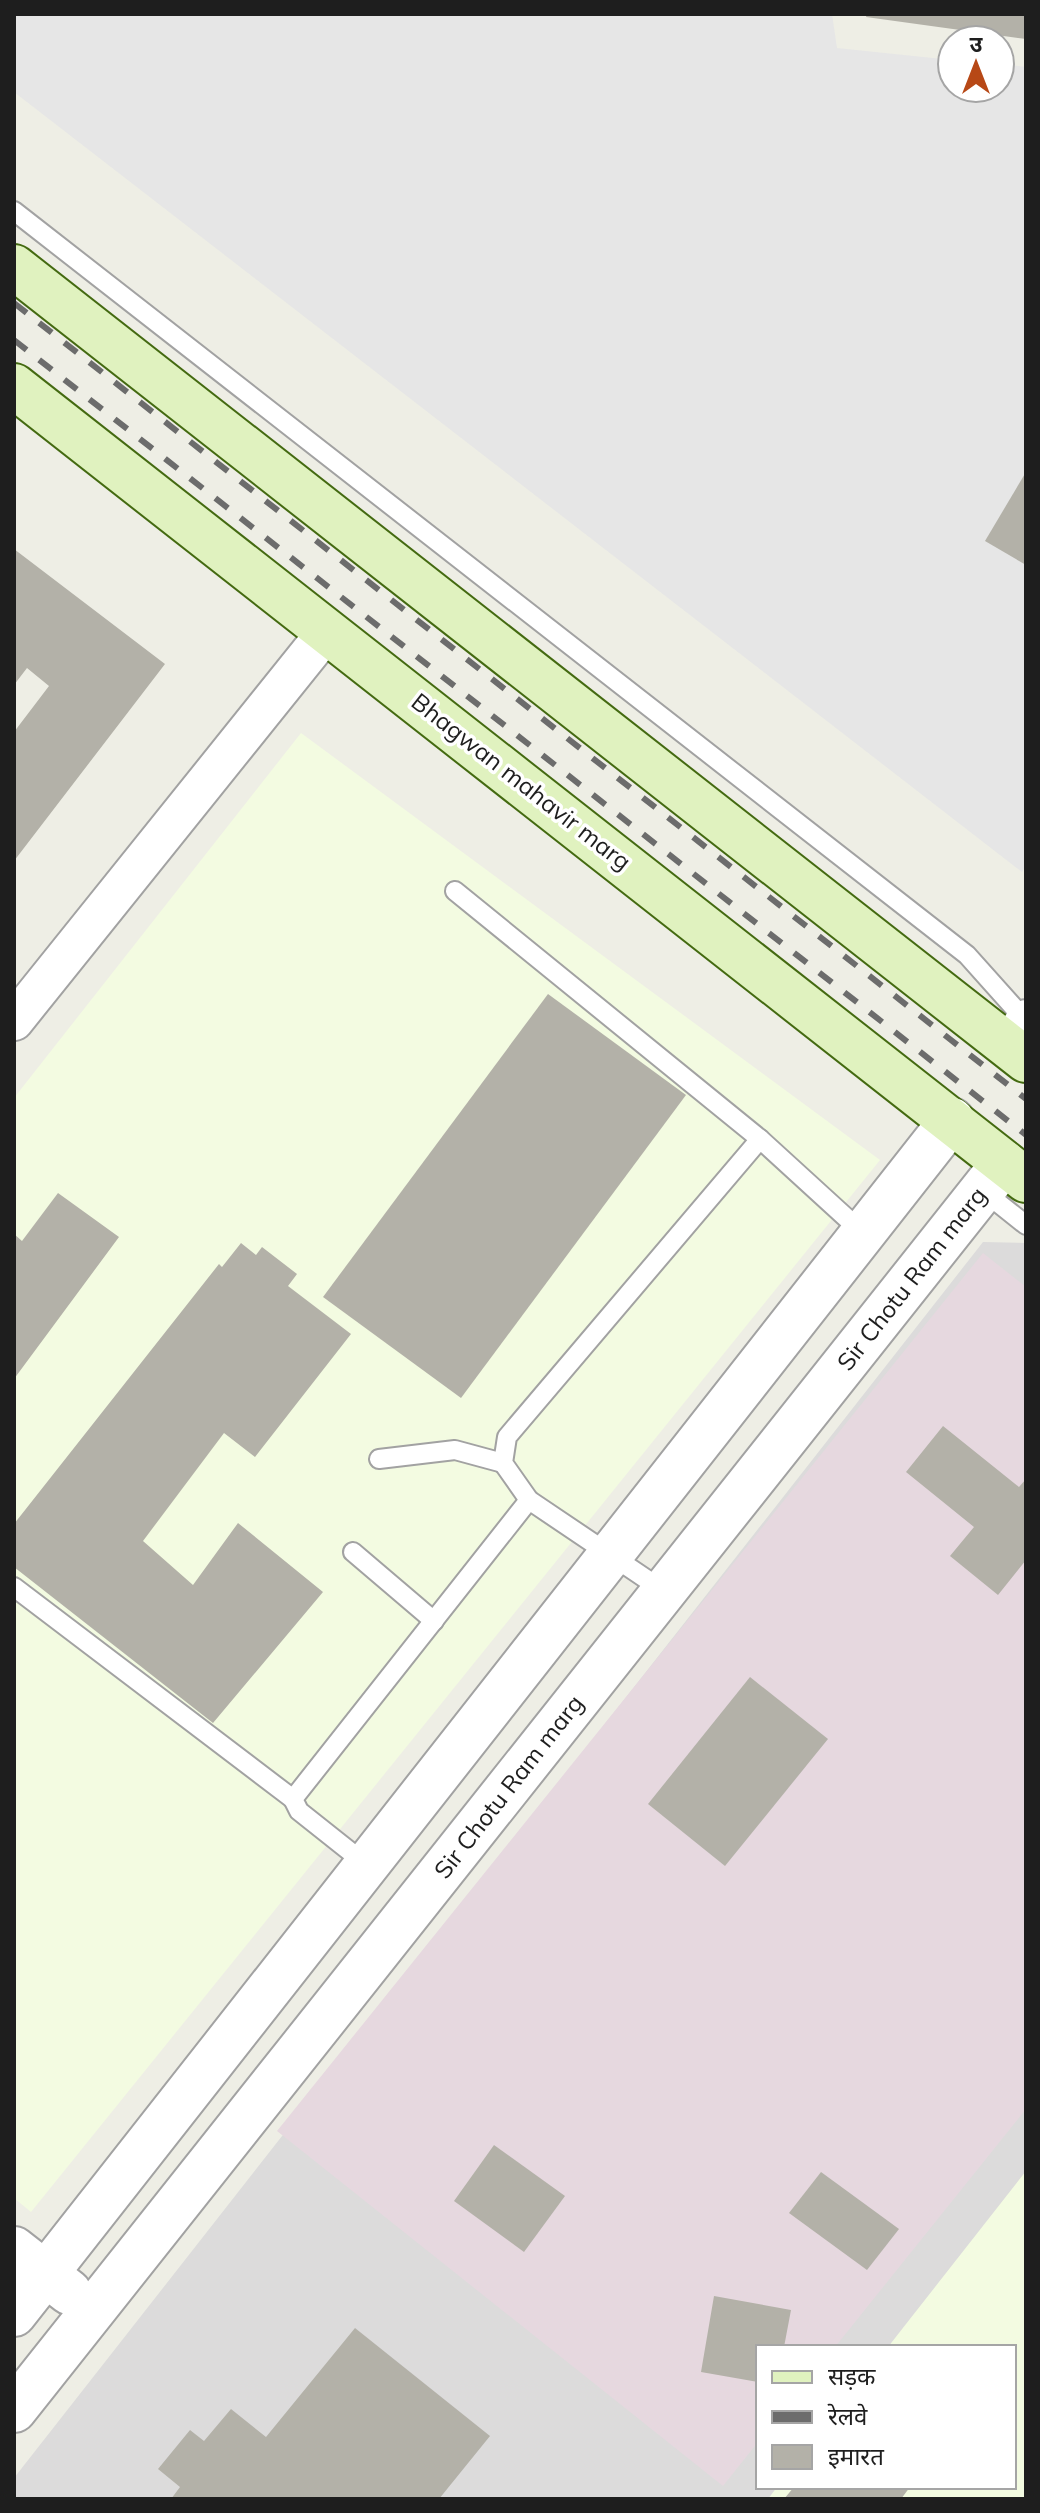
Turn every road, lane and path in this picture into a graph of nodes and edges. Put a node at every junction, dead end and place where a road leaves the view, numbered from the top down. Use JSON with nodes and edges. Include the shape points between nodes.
{"nodes":[{"id":1,"x":14,"y":211,"type":"edge"},
{"id":2,"x":14,"y":267,"type":"edge"},
{"id":3,"x":16,"y":390,"type":"edge"},
{"id":4,"x":328,"y":630,"type":"junction"},
{"id":5,"x":455,"y":891,"type":"dead end"},
{"id":6,"x":14,"y":1021,"type":"edge"},
{"id":7,"x":1022,"y":1033,"type":"edge"},
{"id":8,"x":952,"y":1120,"type":"junction"},
{"id":9,"x":760,"y":1139,"type":"junction"},
{"id":10,"x":1004,"y":1177,"type":"edge"},
{"id":11,"x":1026,"y":1225,"type":"edge"},
{"id":12,"x":863,"y":1233,"type":"junction"},
{"id":13,"x":379,"y":1459,"type":"dead end"},
{"id":14,"x":503,"y":1463,"type":"junction"},
{"id":15,"x":529,"y":1500,"type":"junction"},
{"id":16,"x":353,"y":1552,"type":"dead end"},
{"id":17,"x":612,"y":1553,"type":"junction"},
{"id":18,"x":14,"y":1587,"type":"edge"},
{"id":19,"x":665,"y":1592,"type":"junction"},
{"id":20,"x":434,"y":1621,"type":"junction"},
{"id":21,"x":293,"y":1799,"type":"junction"},
{"id":22,"x":367,"y":1865,"type":"junction"},
{"id":23,"x":30,"y":2261,"type":"edge"},
{"id":24,"x":93,"y":2311,"type":"junction"},
{"id":25,"x":14,"y":2314,"type":"edge"},
{"id":26,"x":14,"y":2410,"type":"edge"}],
"edges":[{"from":1,"to":7,"type":"lane","via":[[967,955]]},
{"from":2,"to":7,"type":"main road"},
{"from":3,"to":4,"type":"main road","name":"Bhagwan mahavir marg"},
{"from":4,"to":6,"type":"street"},
{"from":4,"to":8,"type":"main road","name":"Bhagwan mahavir marg"},
{"from":5,"to":9,"type":"lane"},
{"from":8,"to":10,"type":"main road","name":"Bhagwan mahavir marg"},
{"from":8,"to":12,"type":"street"},
{"from":9,"to":12,"type":"lane"},
{"from":9,"to":14,"type":"lane","via":[[507,1437]]},
{"from":10,"to":11,"type":"lane"},
{"from":10,"to":19,"type":"street","name":"Sir Chotu Ram marg"},
{"from":12,"to":17,"type":"street"},
{"from":13,"to":14,"type":"lane","via":[[455,1450]]},
{"from":14,"to":15,"type":"lane"},
{"from":15,"to":17,"type":"lane"},
{"from":15,"to":20,"type":"lane"},
{"from":16,"to":20,"type":"lane"},
{"from":17,"to":19,"type":"lane"},
{"from":17,"to":22,"type":"street"},
{"from":18,"to":21,"type":"lane"},
{"from":19,"to":24,"type":"street","name":"Sir Chotu Ram marg"},
{"from":20,"to":21,"type":"lane"},
{"from":21,"to":22,"type":"lane","via":[[299,1811]]},
{"from":22,"to":23,"type":"street"},
{"from":23,"to":24,"type":"street"},
{"from":23,"to":25,"type":"street"},
{"from":24,"to":26,"type":"street","name":"Sir Chotu Ram marg"}]}
